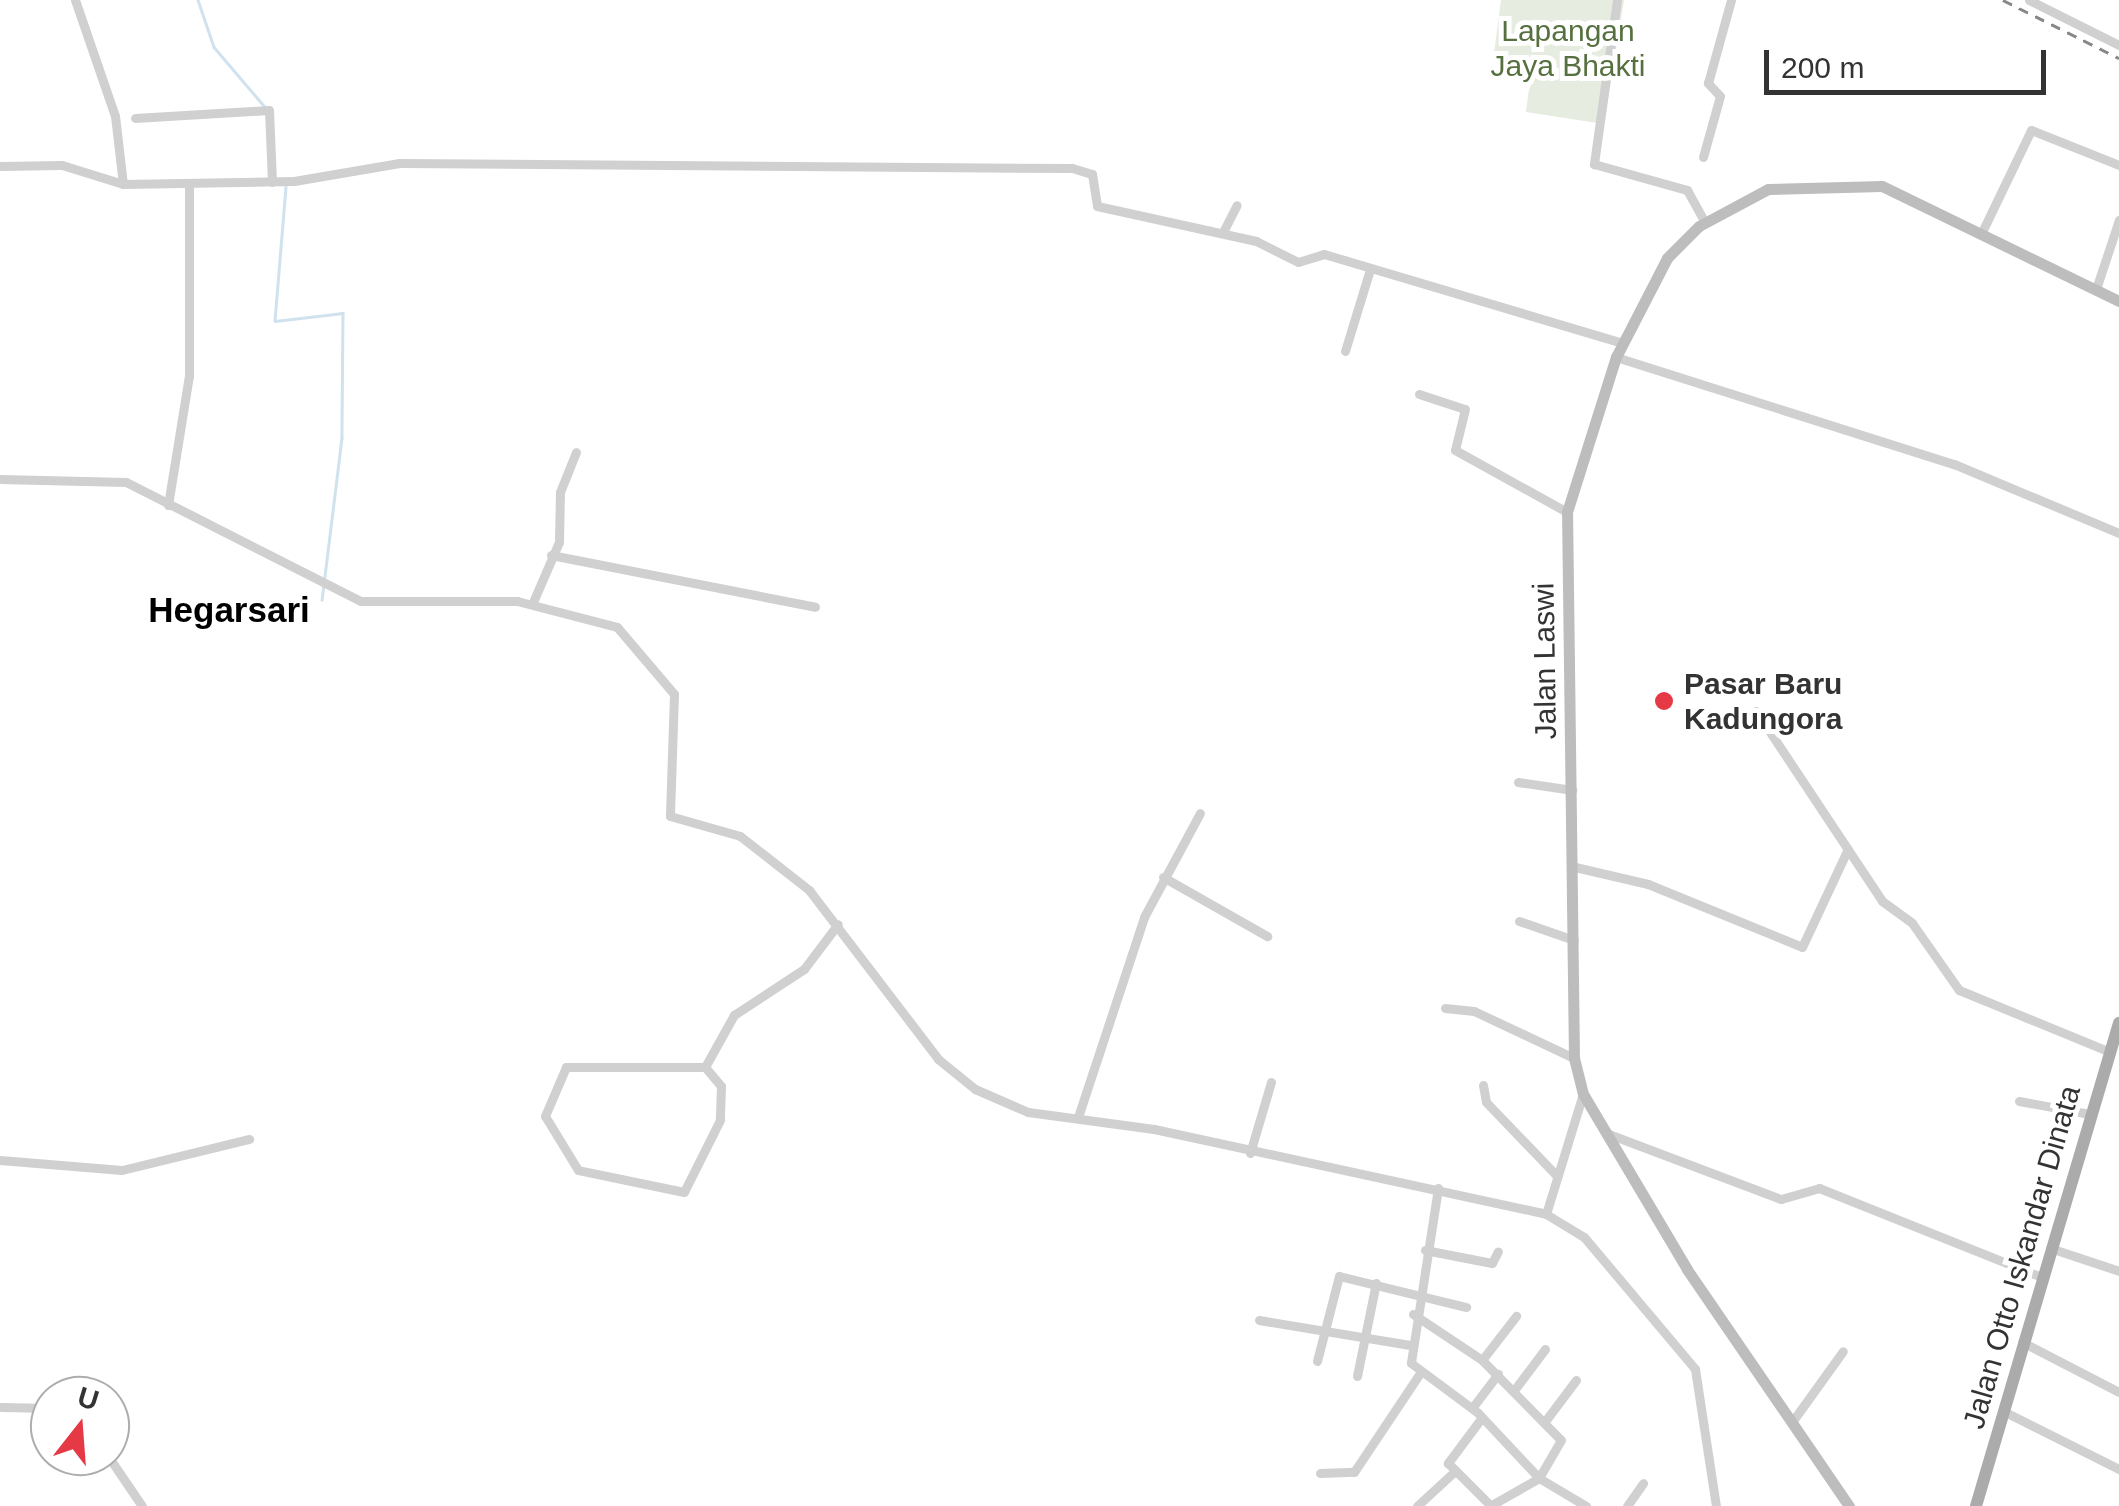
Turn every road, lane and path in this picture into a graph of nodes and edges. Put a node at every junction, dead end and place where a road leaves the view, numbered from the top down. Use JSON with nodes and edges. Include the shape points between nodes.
{"nodes":[{"id":1,"x":75,"y":0,"type":"edge"},
{"id":2,"x":1616,"y":0,"type":"edge"},
{"id":3,"x":1731,"y":0,"type":"edge"},
{"id":4,"x":2029,"y":0,"type":"edge"},
{"id":5,"x":2119,"y":44,"type":"edge"},
{"id":6,"x":135,"y":118,"type":"dead end"},
{"id":7,"x":1703,"y":157,"type":"dead end"},
{"id":8,"x":2119,"y":165,"type":"edge"},
{"id":9,"x":0,"y":166,"type":"edge"},
{"id":10,"x":274,"y":182,"type":"junction"},
{"id":11,"x":123,"y":184,"type":"junction"},
{"id":12,"x":188,"y":186,"type":"junction"},
{"id":13,"x":1236,"y":206,"type":"dead end"},
{"id":14,"x":2119,"y":220,"type":"edge"},
{"id":15,"x":1705,"y":222,"type":"junction"},
{"id":16,"x":1223,"y":232,"type":"junction"},
{"id":17,"x":1982,"y":232,"type":"junction"},
{"id":18,"x":1370,"y":269,"type":"junction"},
{"id":19,"x":2096,"y":289,"type":"junction"},
{"id":20,"x":2119,"y":301,"type":"edge"},
{"id":21,"x":1622,"y":343,"type":"junction"},
{"id":22,"x":1344,"y":351,"type":"dead end"},
{"id":23,"x":1616,"y":356,"type":"junction"},
{"id":24,"x":1419,"y":394,"type":"dead end"},
{"id":25,"x":576,"y":452,"type":"dead end"},
{"id":26,"x":0,"y":479,"type":"edge"},
{"id":27,"x":168,"y":505,"type":"junction"},
{"id":28,"x":1566,"y":512,"type":"junction"},
{"id":29,"x":2119,"y":534,"type":"edge"},
{"id":30,"x":551,"y":555,"type":"junction"},
{"id":31,"x":533,"y":602,"type":"junction"},
{"id":32,"x":815,"y":608,"type":"dead end"},
{"id":33,"x":1756,"y":711,"type":"dead end"},
{"id":34,"x":1518,"y":782,"type":"dead end"},
{"id":35,"x":1572,"y":790,"type":"junction"},
{"id":36,"x":1200,"y":813,"type":"dead end"},
{"id":37,"x":1848,"y":849,"type":"junction"},
{"id":38,"x":1576,"y":866,"type":"junction"},
{"id":39,"x":1163,"y":877,"type":"junction"},
{"id":40,"x":1519,"y":921,"type":"dead end"},
{"id":41,"x":838,"y":924,"type":"junction"},
{"id":42,"x":1267,"y":936,"type":"dead end"},
{"id":43,"x":1574,"y":940,"type":"junction"},
{"id":44,"x":1445,"y":1008,"type":"dead end"},
{"id":45,"x":2119,"y":1023,"type":"edge"},
{"id":46,"x":1574,"y":1058,"type":"junction"},
{"id":47,"x":2112,"y":1058,"type":"edge"},
{"id":48,"x":705,"y":1067,"type":"junction"},
{"id":49,"x":1271,"y":1082,"type":"dead end"},
{"id":50,"x":1483,"y":1085,"type":"dead end"},
{"id":51,"x":1583,"y":1094,"type":"junction"},
{"id":52,"x":2019,"y":1101,"type":"dead end"},
{"id":53,"x":2090,"y":1114,"type":"junction"},
{"id":54,"x":1078,"y":1117,"type":"junction"},
{"id":55,"x":1606,"y":1132,"type":"junction"},
{"id":56,"x":249,"y":1139,"type":"dead end"},
{"id":57,"x":1250,"y":1154,"type":"junction"},
{"id":58,"x":0,"y":1160,"type":"edge"},
{"id":59,"x":1556,"y":1176,"type":"junction"},
{"id":60,"x":1438,"y":1188,"type":"junction"},
{"id":61,"x":1546,"y":1214,"type":"junction"},
{"id":62,"x":2050,"y":1248,"type":"junction"},
{"id":63,"x":1426,"y":1250,"type":"junction"},
{"id":64,"x":1498,"y":1251,"type":"dead end"},
{"id":65,"x":2119,"y":1271,"type":"edge"},
{"id":66,"x":2041,"y":1277,"type":"junction"},
{"id":67,"x":1376,"y":1283,"type":"junction"},
{"id":68,"x":1418,"y":1291,"type":"junction"},
{"id":69,"x":1466,"y":1307,"type":"dead end"},
{"id":70,"x":1413,"y":1314,"type":"junction"},
{"id":71,"x":1516,"y":1316,"type":"dead end"},
{"id":72,"x":1259,"y":1320,"type":"dead end"},
{"id":73,"x":1323,"y":1331,"type":"junction"},
{"id":74,"x":1366,"y":1338,"type":"junction"},
{"id":75,"x":2022,"y":1342,"type":"junction"},
{"id":76,"x":1410,"y":1345,"type":"junction"},
{"id":77,"x":1545,"y":1349,"type":"dead end"},
{"id":78,"x":1844,"y":1350,"type":"dead end"},
{"id":79,"x":1482,"y":1360,"type":"junction"},
{"id":80,"x":1318,"y":1361,"type":"dead end"},
{"id":81,"x":1420,"y":1373,"type":"junction"},
{"id":82,"x":1498,"y":1374,"type":"junction"},
{"id":83,"x":1357,"y":1376,"type":"dead end"},
{"id":84,"x":1576,"y":1380,"type":"dead end"},
{"id":85,"x":1515,"y":1389,"type":"junction"},
{"id":86,"x":2119,"y":1392,"type":"edge"},
{"id":87,"x":0,"y":1407,"type":"edge"},
{"id":88,"x":30,"y":1408,"type":"edge"},
{"id":89,"x":1472,"y":1408,"type":"junction"},
{"id":90,"x":2003,"y":1411,"type":"junction"},
{"id":91,"x":1480,"y":1420,"type":"junction"},
{"id":92,"x":1546,"y":1420,"type":"junction"},
{"id":93,"x":1792,"y":1422,"type":"junction"},
{"id":94,"x":2119,"y":1469,"type":"edge"},
{"id":95,"x":1455,"y":1471,"type":"junction"},
{"id":96,"x":1320,"y":1473,"type":"dead end"},
{"id":97,"x":122,"y":1476,"type":"edge"},
{"id":98,"x":1538,"y":1478,"type":"junction"},
{"id":99,"x":1643,"y":1483,"type":"dead end"},
{"id":100,"x":142,"y":1506,"type":"edge"},
{"id":101,"x":1418,"y":1506,"type":"edge"},
{"id":102,"x":1490,"y":1506,"type":"edge"},
{"id":103,"x":1586,"y":1506,"type":"edge"},
{"id":104,"x":1627,"y":1506,"type":"edge"},
{"id":105,"x":1716,"y":1506,"type":"edge"},
{"id":106,"x":1849,"y":1506,"type":"edge"},
{"id":107,"x":1976,"y":1506,"type":"edge"}],
"edges":[{"from":1,"to":11,"type":"street","via":[[115,116]]},
{"from":2,"to":15,"type":"street","via":[[1594,164],[1687,190]]},
{"from":3,"to":7,"type":"street","via":[[1708,83],[1720,96]]},
{"from":4,"to":5,"type":"street"},
{"from":6,"to":10,"type":"street","via":[[270,110]]},
{"from":8,"to":17,"type":"street","via":[[2031,130]]},
{"from":9,"to":11,"type":"street","via":[[62,165]]},
{"from":10,"to":12,"type":"street"},
{"from":10,"to":16,"type":"street","via":[[399,162],[1072,168],[1092,174],[1097,206]]},
{"from":11,"to":12,"type":"street"},
{"from":12,"to":27,"type":"street","via":[[189,376]]},
{"from":13,"to":16,"type":"street"},
{"from":14,"to":19,"type":"street"},
{"from":15,"to":17,"type":"street","name":"Jalan Laswi","via":[[1768,189],[1821,181],[1882,186]]},
{"from":15,"to":21,"type":"street","name":"Jalan Laswi","via":[[1667,258]]},
{"from":16,"to":18,"type":"street","via":[[1298,262],[1324,254]]},
{"from":17,"to":19,"type":"street","name":"Jalan Laswi"},
{"from":18,"to":21,"type":"street"},
{"from":18,"to":22,"type":"street"},
{"from":19,"to":20,"type":"street","name":"Jalan Laswi"},
{"from":21,"to":23,"type":"street","name":"Jalan Laswi"},
{"from":23,"to":28,"type":"street","name":"Jalan Laswi"},
{"from":23,"to":29,"type":"street","via":[[1954,464]]},
{"from":24,"to":28,"type":"street","via":[[1464,410],[1454,450]]},
{"from":25,"to":30,"type":"street"},
{"from":26,"to":27,"type":"street","via":[[126,482]]},
{"from":27,"to":31,"type":"street","via":[[361,601]]},
{"from":28,"to":35,"type":"street","name":"Jalan Laswi"},
{"from":30,"to":31,"type":"street"},
{"from":30,"to":32,"type":"street"},
{"from":31,"to":41,"type":"street","via":[[591,614],[644,650],[677,711],[670,816],[740,836]]},
{"from":33,"to":37,"type":"street"},
{"from":34,"to":35,"type":"street"},
{"from":35,"to":38,"type":"street","name":"Jalan Laswi"},
{"from":36,"to":39,"type":"street"},
{"from":37,"to":38,"type":"street","via":[[1802,947],[1648,884]]},
{"from":37,"to":47,"type":"street","via":[[1970,999]]},
{"from":38,"to":43,"type":"street","name":"Jalan Laswi"},
{"from":39,"to":42,"type":"street"},
{"from":39,"to":54,"type":"street","via":[[1114,992]]},
{"from":40,"to":43,"type":"street"},
{"from":41,"to":48,"type":"street","via":[[804,969],[734,1015]]},
{"from":41,"to":54,"type":"street","via":[[938,1058],[975,1089],[1028,1112]]},
{"from":43,"to":46,"type":"street","name":"Jalan Laswi"},
{"from":44,"to":46,"type":"street","via":[[1474,1011]]},
{"from":45,"to":47,"type":"main road","name":"Jalan Otto Iskandar Dinata"},
{"from":46,"to":51,"type":"street","name":"Jalan Laswi"},
{"from":47,"to":53,"type":"main road","name":"Jalan Otto Iskandar Dinata"},
{"from":48,"to":48,"type":"street","via":[[566,1067],[545,1116],[578,1170],[684,1192],[720,1120],[721,1086]]},
{"from":49,"to":57,"type":"street"},
{"from":50,"to":59,"type":"street","via":[[1486,1102]]},
{"from":51,"to":55,"type":"street","name":"Jalan Laswi"},
{"from":51,"to":59,"type":"street"},
{"from":52,"to":53,"type":"street"},
{"from":53,"to":62,"type":"main road","name":"Jalan Otto Iskandar Dinata"},
{"from":54,"to":57,"type":"street"},
{"from":55,"to":66,"type":"street","via":[[1781,1199],[1819,1188]]},
{"from":55,"to":93,"type":"street","name":"Jalan Laswi"},
{"from":56,"to":58,"type":"street","via":[[122,1170]]},
{"from":57,"to":60,"type":"street"},
{"from":59,"to":61,"type":"street"},
{"from":60,"to":61,"type":"street"},
{"from":60,"to":63,"type":"street"},
{"from":61,"to":105,"type":"street","via":[[1584,1237],[1695,1369]]},
{"from":62,"to":65,"type":"street"},
{"from":62,"to":66,"type":"main road","name":"Jalan Otto Iskandar Dinata"},
{"from":63,"to":64,"type":"street","via":[[1492,1263]]},
{"from":63,"to":68,"type":"street"},
{"from":66,"to":75,"type":"main road","name":"Jalan Otto Iskandar Dinata"},
{"from":67,"to":68,"type":"street"},
{"from":67,"to":73,"type":"street","via":[[1339,1276]]},
{"from":67,"to":74,"type":"street"},
{"from":68,"to":69,"type":"street"},
{"from":68,"to":70,"type":"street"},
{"from":70,"to":76,"type":"street"},
{"from":70,"to":79,"type":"street"},
{"from":71,"to":79,"type":"street"},
{"from":72,"to":73,"type":"street"},
{"from":73,"to":74,"type":"street"},
{"from":73,"to":80,"type":"street"},
{"from":74,"to":76,"type":"street"},
{"from":74,"to":83,"type":"street"},
{"from":75,"to":86,"type":"street"},
{"from":75,"to":90,"type":"main road","name":"Jalan Otto Iskandar Dinata"},
{"from":76,"to":81,"type":"street"},
{"from":77,"to":85,"type":"street"},
{"from":78,"to":93,"type":"street"},
{"from":79,"to":82,"type":"street"},
{"from":81,"to":89,"type":"street"},
{"from":81,"to":96,"type":"street","via":[[1354,1472]]},
{"from":82,"to":85,"type":"street"},
{"from":82,"to":89,"type":"street"},
{"from":84,"to":92,"type":"street"},
{"from":85,"to":92,"type":"street"},
{"from":87,"to":88,"type":"street"},
{"from":89,"to":91,"type":"street"},
{"from":90,"to":94,"type":"street"},
{"from":90,"to":107,"type":"main road","name":"Jalan Otto Iskandar Dinata"},
{"from":91,"to":95,"type":"street","via":[[1450,1450]]},
{"from":91,"to":98,"type":"street"},
{"from":92,"to":98,"type":"street","via":[[1561,1446]]},
{"from":93,"to":106,"type":"street","name":"Jalan Laswi"},
{"from":95,"to":101,"type":"street"},
{"from":95,"to":102,"type":"street"},
{"from":97,"to":100,"type":"street"},
{"from":98,"to":102,"type":"street"},
{"from":98,"to":103,"type":"street"},
{"from":99,"to":104,"type":"street"}]}
